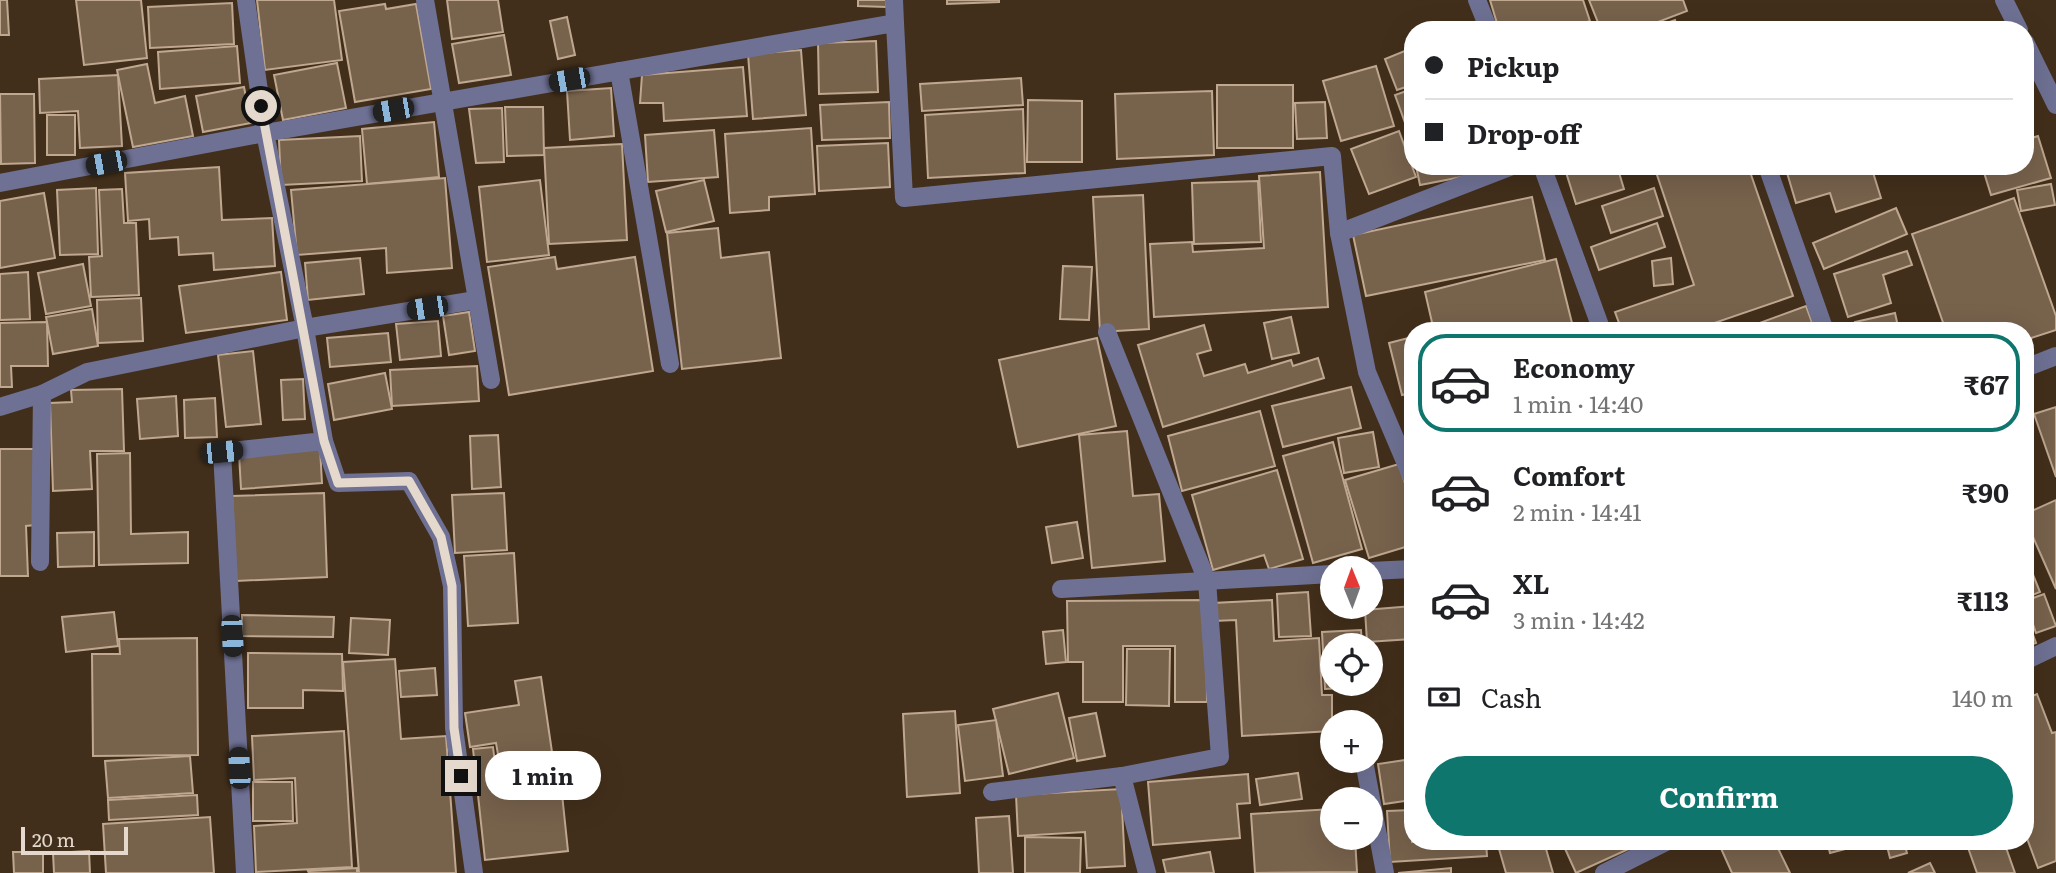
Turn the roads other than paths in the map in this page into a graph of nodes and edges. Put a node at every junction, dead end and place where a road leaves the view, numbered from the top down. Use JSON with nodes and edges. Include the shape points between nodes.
{"nodes":[{"id":1,"x":246,"y":0,"type":"edge"},
{"id":2,"x":425,"y":0,"type":"edge"},
{"id":3,"x":894,"y":0,"type":"edge"},
{"id":4,"x":1478,"y":0,"type":"edge"},
{"id":5,"x":2004,"y":0,"type":"edge"},
{"id":6,"x":1486,"y":21,"type":"edge"},
{"id":7,"x":2014,"y":21,"type":"edge"},
{"id":8,"x":895,"y":23,"type":"junction"},
{"id":9,"x":2034,"y":60,"type":"edge"},
{"id":10,"x":619,"y":71,"type":"junction"},
{"id":11,"x":444,"y":101,"type":"junction"},
{"id":12,"x":2056,"y":106,"type":"edge"},
{"id":13,"x":265,"y":133,"type":"junction"},
{"id":14,"x":1489,"y":175,"type":"edge"},
{"id":15,"x":1545,"y":175,"type":"edge"},
{"id":16,"x":1770,"y":175,"type":"edge"},
{"id":17,"x":0,"y":183,"type":"edge"},
{"id":18,"x":1339,"y":233,"type":"junction"},
{"id":19,"x":476,"y":300,"type":"junction"},
{"id":20,"x":1599,"y":322,"type":"edge"},
{"id":21,"x":1822,"y":322,"type":"edge"},
{"id":22,"x":305,"y":328,"type":"junction"},
{"id":23,"x":1107,"y":332,"type":"dead end"},
{"id":24,"x":2056,"y":356,"type":"edge"},
{"id":25,"x":670,"y":364,"type":"dead end"},
{"id":26,"x":2034,"y":365,"type":"edge"},
{"id":27,"x":492,"y":380,"type":"dead end"},
{"id":28,"x":42,"y":394,"type":"junction"},
{"id":29,"x":0,"y":407,"type":"edge"},
{"id":30,"x":324,"y":441,"type":"junction"},
{"id":31,"x":1404,"y":459,"type":"edge"},
{"id":32,"x":40,"y":562,"type":"dead end"},
{"id":33,"x":1404,"y":569,"type":"edge"},
{"id":34,"x":1383,"y":570,"type":"edge"},
{"id":35,"x":1320,"y":575,"type":"edge"},
{"id":36,"x":1207,"y":581,"type":"junction"},
{"id":37,"x":1061,"y":589,"type":"dead end"},
{"id":38,"x":2056,"y":646,"type":"edge"},
{"id":39,"x":2034,"y":657,"type":"edge"},
{"id":40,"x":1366,"y":773,"type":"edge"},
{"id":41,"x":1122,"y":776,"type":"junction"},
{"id":42,"x":992,"y":792,"type":"dead end"},
{"id":43,"x":1650,"y":850,"type":"edge"},
{"id":44,"x":245,"y":873,"type":"edge"},
{"id":45,"x":474,"y":873,"type":"edge"},
{"id":46,"x":1147,"y":873,"type":"edge"},
{"id":47,"x":1385,"y":873,"type":"edge"},
{"id":48,"x":1604,"y":873,"type":"edge"}],
"edges":[{"from":1,"to":13,"type":"street"},
{"from":2,"to":11,"type":"street"},
{"from":3,"to":8,"type":"street"},
{"from":4,"to":6,"type":"street"},
{"from":5,"to":7,"type":"street"},
{"from":8,"to":10,"type":"street"},
{"from":8,"to":18,"type":"street","via":[[904,198],[1332,156]]},
{"from":9,"to":12,"type":"street"},
{"from":10,"to":11,"type":"street"},
{"from":10,"to":25,"type":"street"},
{"from":11,"to":13,"type":"street"},
{"from":11,"to":19,"type":"street"},
{"from":13,"to":17,"type":"street"},
{"from":13,"to":22,"type":"street"},
{"from":14,"to":18,"type":"street"},
{"from":15,"to":20,"type":"street"},
{"from":16,"to":21,"type":"street"},
{"from":18,"to":31,"type":"street","via":[[1367,372]]},
{"from":19,"to":22,"type":"street"},
{"from":19,"to":27,"type":"street"},
{"from":22,"to":28,"type":"street","via":[[87,373]]},
{"from":22,"to":30,"type":"street"},
{"from":23,"to":36,"type":"street"},
{"from":24,"to":26,"type":"street"},
{"from":28,"to":29,"type":"street"},
{"from":28,"to":32,"type":"street"},
{"from":30,"to":44,"type":"street","via":[[222,452]]},
{"from":30,"to":45,"type":"street","via":[[338,483],[409,481],[441,537],[452,586],[454,728]]},
{"from":33,"to":34,"type":"street"},
{"from":35,"to":36,"type":"street"},
{"from":36,"to":37,"type":"street"},
{"from":36,"to":41,"type":"street","via":[[1220,757]]},
{"from":38,"to":39,"type":"street"},
{"from":40,"to":47,"type":"street"},
{"from":41,"to":42,"type":"street"},
{"from":41,"to":46,"type":"street"},
{"from":43,"to":48,"type":"street"}]}
